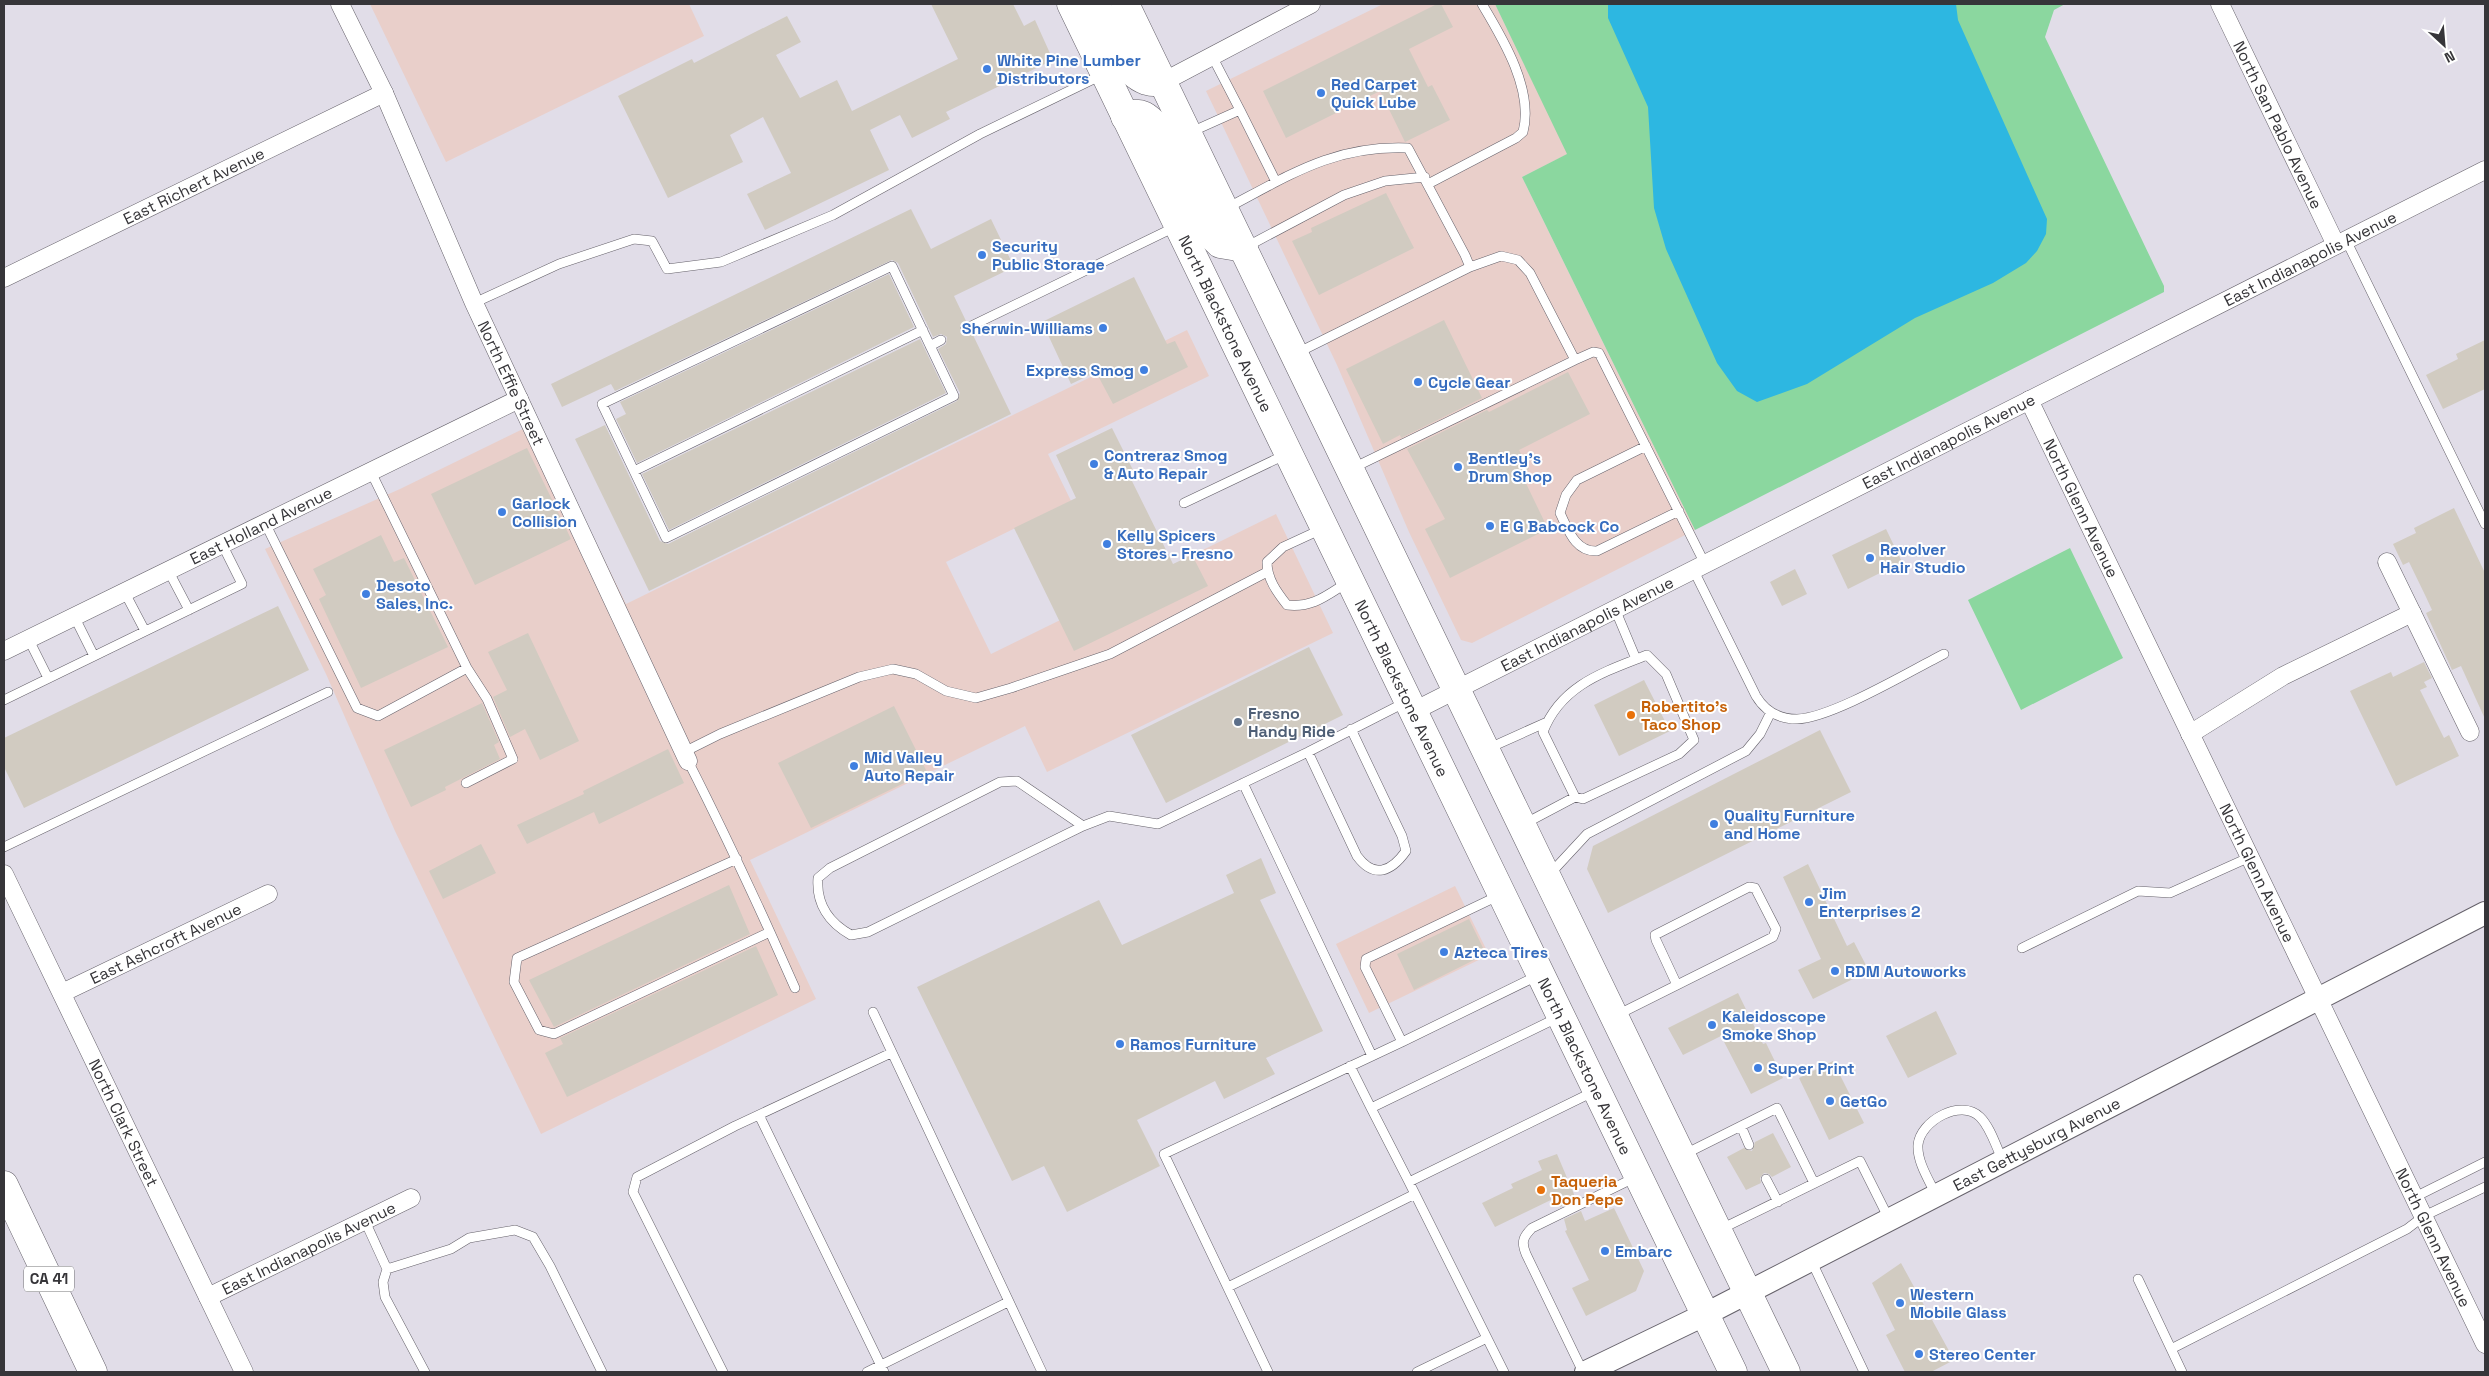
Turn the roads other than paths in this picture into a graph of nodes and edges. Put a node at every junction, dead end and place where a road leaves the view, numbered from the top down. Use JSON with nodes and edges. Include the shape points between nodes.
{"nodes":[{"id":1,"x":340,"y":4,"type":"edge"},
{"id":2,"x":1071,"y":4,"type":"edge"},
{"id":3,"x":1094,"y":4,"type":"edge"},
{"id":4,"x":1125,"y":4,"type":"edge"},
{"id":5,"x":1311,"y":4,"type":"edge"},
{"id":6,"x":1482,"y":4,"type":"edge"},
{"id":7,"x":2220,"y":4,"type":"edge"},
{"id":8,"x":1212,"y":56,"type":"junction"},
{"id":9,"x":1105,"y":74,"type":"junction"},
{"id":10,"x":1163,"y":82,"type":"junction"},
{"id":11,"x":384,"y":93,"type":"junction"},
{"id":12,"x":1240,"y":110,"type":"junction"},
{"id":13,"x":1125,"y":117,"type":"junction"},
{"id":14,"x":1188,"y":133,"type":"junction"},
{"id":15,"x":2485,"y":170,"type":"edge"},
{"id":16,"x":1426,"y":181,"type":"junction"},
{"id":17,"x":1276,"y":182,"type":"junction"},
{"id":18,"x":1224,"y":209,"type":"junction"},
{"id":19,"x":1178,"y":226,"type":"junction"},
{"id":20,"x":2341,"y":243,"type":"junction"},
{"id":21,"x":1244,"y":248,"type":"junction"},
{"id":22,"x":1470,"y":267,"type":"junction"},
{"id":23,"x":4,"y":278,"type":"edge"},
{"id":24,"x":474,"y":303,"type":"junction"},
{"id":25,"x":965,"y":328,"type":"dead end"},
{"id":26,"x":923,"y":330,"type":"junction"},
{"id":27,"x":941,"y":340,"type":"dead end"},
{"id":28,"x":930,"y":346,"type":"junction"},
{"id":29,"x":1294,"y":355,"type":"junction"},
{"id":30,"x":1575,"y":360,"type":"junction"},
{"id":31,"x":519,"y":399,"type":"junction"},
{"id":32,"x":2029,"y":400,"type":"junction"},
{"id":33,"x":1646,"y":446,"type":"junction"},
{"id":34,"x":1287,"y":454,"type":"junction"},
{"id":35,"x":1350,"y":469,"type":"junction"},
{"id":36,"x":371,"y":472,"type":"junction"},
{"id":37,"x":634,"y":472,"type":"junction"},
{"id":38,"x":1184,"y":503,"type":"dead end"},
{"id":39,"x":1679,"y":511,"type":"junction"},
{"id":40,"x":265,"y":523,"type":"junction"},
{"id":41,"x":2485,"y":524,"type":"edge"},
{"id":42,"x":1323,"y":528,"type":"junction"},
{"id":43,"x":222,"y":544,"type":"junction"},
{"id":44,"x":2387,"y":562,"type":"dead end"},
{"id":45,"x":1699,"y":566,"type":"junction"},
{"id":46,"x":168,"y":570,"type":"junction"},
{"id":47,"x":1267,"y":572,"type":"junction"},
{"id":48,"x":1349,"y":582,"type":"junction"},
{"id":49,"x":124,"y":591,"type":"junction"},
{"id":50,"x":1616,"y":608,"type":"junction"},
{"id":51,"x":189,"y":610,"type":"junction"},
{"id":52,"x":2412,"y":613,"type":"junction"},
{"id":53,"x":74,"y":616,"type":"junction"},
{"id":54,"x":145,"y":631,"type":"junction"},
{"id":55,"x":28,"y":638,"type":"junction"},
{"id":56,"x":4,"y":651,"type":"edge"},
{"id":57,"x":1944,"y":654,"type":"dead end"},
{"id":58,"x":94,"y":656,"type":"junction"},
{"id":59,"x":1636,"y":659,"type":"junction"},
{"id":60,"x":467,"y":668,"type":"junction"},
{"id":61,"x":48,"y":678,"type":"junction"},
{"id":62,"x":1456,"y":689,"type":"junction"},
{"id":63,"x":328,"y":692,"type":"dead end"},
{"id":64,"x":4,"y":700,"type":"edge"},
{"id":65,"x":1409,"y":707,"type":"junction"},
{"id":66,"x":1771,"y":712,"type":"junction"},
{"id":67,"x":1546,"y":722,"type":"junction"},
{"id":68,"x":1351,"y":729,"type":"junction"},
{"id":69,"x":2470,"y":732,"type":"dead end"},
{"id":70,"x":2190,"y":734,"type":"junction"},
{"id":71,"x":1485,"y":750,"type":"junction"},
{"id":72,"x":1308,"y":752,"type":"junction"},
{"id":73,"x":686,"y":757,"type":"junction"},
{"id":74,"x":1243,"y":783,"type":"junction"},
{"id":75,"x":466,"y":784,"type":"dead end"},
{"id":76,"x":1575,"y":797,"type":"junction"},
{"id":77,"x":1522,"y":825,"type":"junction"},
{"id":78,"x":1083,"y":826,"type":"junction"},
{"id":79,"x":4,"y":847,"type":"edge"},
{"id":80,"x":2250,"y":857,"type":"junction"},
{"id":81,"x":736,"y":859,"type":"junction"},
{"id":82,"x":4,"y":874,"type":"edge"},
{"id":83,"x":1547,"y":877,"type":"junction"},
{"id":84,"x":268,"y":894,"type":"dead end"},
{"id":85,"x":1500,"y":895,"type":"junction"},
{"id":86,"x":2485,"y":913,"type":"edge"},
{"id":87,"x":770,"y":932,"type":"junction"},
{"id":88,"x":2022,"y":948,"type":"dead end"},
{"id":89,"x":1539,"y":975,"type":"junction"},
{"id":90,"x":1677,"y":985,"type":"junction"},
{"id":91,"x":795,"y":988,"type":"dead end"},
{"id":92,"x":62,"y":993,"type":"junction"},
{"id":93,"x":2319,"y":999,"type":"junction"},
{"id":94,"x":872,"y":1012,"type":"dead end"},
{"id":95,"x":1614,"y":1016,"type":"junction"},
{"id":96,"x":1559,"y":1017,"type":"junction"},
{"id":97,"x":1402,"y":1042,"type":"junction"},
{"id":98,"x":891,"y":1053,"type":"junction"},
{"id":99,"x":1372,"y":1056,"type":"junction"},
{"id":100,"x":1350,"y":1066,"type":"junction"},
{"id":101,"x":1595,"y":1091,"type":"junction"},
{"id":102,"x":1371,"y":1108,"type":"junction"},
{"id":103,"x":759,"y":1115,"type":"junction"},
{"id":104,"x":1741,"y":1126,"type":"junction"},
{"id":105,"x":1749,"y":1145,"type":"dead end"},
{"id":106,"x":1682,"y":1156,"type":"junction"},
{"id":107,"x":2003,"y":1161,"type":"junction"},
{"id":108,"x":2485,"y":1162,"type":"edge"},
{"id":109,"x":1637,"y":1177,"type":"junction"},
{"id":110,"x":1766,"y":1179,"type":"dead end"},
{"id":111,"x":1409,"y":1182,"type":"junction"},
{"id":112,"x":1814,"y":1183,"type":"junction"},
{"id":113,"x":4,"y":1185,"type":"edge"},
{"id":114,"x":2485,"y":1187,"type":"edge"},
{"id":115,"x":1415,"y":1194,"type":"junction"},
{"id":116,"x":1936,"y":1195,"type":"junction"},
{"id":117,"x":2415,"y":1197,"type":"junction"},
{"id":118,"x":411,"y":1198,"type":"dead end"},
{"id":119,"x":1778,"y":1202,"type":"junction"},
{"id":120,"x":2424,"y":1216,"type":"junction"},
{"id":121,"x":1889,"y":1219,"type":"junction"},
{"id":122,"x":365,"y":1220,"type":"junction"},
{"id":123,"x":1718,"y":1231,"type":"junction"},
{"id":124,"x":1810,"y":1260,"type":"junction"},
{"id":125,"x":387,"y":1269,"type":"junction"},
{"id":126,"x":2138,"y":1279,"type":"dead end"},
{"id":127,"x":1228,"y":1287,"type":"junction"},
{"id":128,"x":1748,"y":1292,"type":"junction"},
{"id":129,"x":208,"y":1297,"type":"junction"},
{"id":130,"x":1008,"y":1302,"type":"junction"},
{"id":131,"x":1704,"y":1314,"type":"junction"},
{"id":132,"x":1487,"y":1338,"type":"junction"},
{"id":133,"x":2485,"y":1344,"type":"edge"},
{"id":134,"x":2171,"y":1348,"type":"junction"},
{"id":135,"x":882,"y":1369,"type":"edge"},
{"id":136,"x":93,"y":1372,"type":"edge"},
{"id":137,"x":244,"y":1372,"type":"edge"},
{"id":138,"x":425,"y":1372,"type":"edge"},
{"id":139,"x":602,"y":1372,"type":"edge"},
{"id":140,"x":723,"y":1372,"type":"edge"},
{"id":141,"x":867,"y":1372,"type":"edge"},
{"id":142,"x":1042,"y":1372,"type":"edge"},
{"id":143,"x":1268,"y":1372,"type":"edge"},
{"id":144,"x":1417,"y":1372,"type":"edge"},
{"id":145,"x":1504,"y":1372,"type":"edge"},
{"id":146,"x":1584,"y":1372,"type":"edge"},
{"id":147,"x":1732,"y":1372,"type":"edge"},
{"id":148,"x":1786,"y":1372,"type":"edge"},
{"id":149,"x":1864,"y":1372,"type":"edge"},
{"id":150,"x":2182,"y":1372,"type":"edge"}],
"edges":[{"from":1,"to":11,"type":"street","name":"North Effie Street"},
{"from":2,"to":9,"type":"main road","name":"North Blackstone Avenue"},
{"from":3,"to":10,"type":"main road","via":[[1131,71],[1149,83]]},
{"from":4,"to":10,"type":"main road"},
{"from":5,"to":8,"type":"street"},
{"from":6,"to":16,"type":"lane","via":[[1510,51],[1525,114],[1523,132]]},
{"from":7,"to":20,"type":"street","name":"North San Pablo Avenue"},
{"from":8,"to":10,"type":"street"},
{"from":8,"to":12,"type":"lane"},
{"from":9,"to":13,"type":"main road","name":"North Blackstone Avenue"},
{"from":9,"to":24,"type":"lane","via":[[980,134],[833,214],[721,262],[667,269],[652,241],[634,239],[559,264]]},
{"from":10,"to":14,"type":"main road"},
{"from":11,"to":23,"type":"street","name":"East Richert Avenue"},
{"from":11,"to":24,"type":"street","name":"North Effie Street"},
{"from":12,"to":14,"type":"lane"},
{"from":12,"to":17,"type":"lane"},
{"from":13,"to":19,"type":"main road","name":"North Blackstone Avenue"},
{"from":13,"to":21,"type":"main road","via":[[1134,112],[1147,115],[1159,129],[1208,232],[1220,244]]},
{"from":14,"to":18,"type":"main road"},
{"from":15,"to":20,"type":"street","name":"East Indianapolis Avenue"},
{"from":16,"to":17,"type":"lane","via":[[1408,148],[1399,147],[1353,151],[1315,162]]},
{"from":16,"to":21,"type":"lane","via":[[1385,181],[1344,195]]},
{"from":16,"to":22,"type":"lane"},
{"from":17,"to":18,"type":"lane"},
{"from":18,"to":21,"type":"main road"},
{"from":19,"to":25,"type":"lane"},
{"from":19,"to":34,"type":"main road","name":"North Blackstone Avenue"},
{"from":20,"to":32,"type":"street","name":"East Indianapolis Avenue"},
{"from":20,"to":41,"type":"lane"},
{"from":21,"to":29,"type":"main road"},
{"from":22,"to":29,"type":"lane"},
{"from":22,"to":30,"type":"lane","via":[[1501,256],[1518,260],[1530,273]]},
{"from":24,"to":31,"type":"street","name":"North Effie Street"},
{"from":26,"to":28,"type":"lane"},
{"from":26,"to":37,"type":"lane"},
{"from":26,"to":37,"type":"lane","via":[[892,266],[602,404]]},
{"from":27,"to":28,"type":"lane"},
{"from":28,"to":37,"type":"lane","via":[[954,396],[666,538]]},
{"from":29,"to":35,"type":"main road"},
{"from":30,"to":33,"type":"lane","via":[[1599,353]]},
{"from":30,"to":35,"type":"lane"},
{"from":31,"to":36,"type":"street","name":"East Holland Avenue"},
{"from":31,"to":73,"type":"street","name":"North Effie Street"},
{"from":32,"to":45,"type":"street","name":"East Indianapolis Avenue"},
{"from":32,"to":70,"type":"street","name":"North Glenn Avenue"},
{"from":33,"to":39,"type":"lane"},
{"from":33,"to":39,"type":"lane","via":[[1577,480],[1566,495],[1560,513],[1568,529],[1584,550],[1597,551]]},
{"from":34,"to":38,"type":"lane"},
{"from":34,"to":42,"type":"main road","name":"North Blackstone Avenue"},
{"from":35,"to":62,"type":"main road"},
{"from":36,"to":40,"type":"street","name":"East Holland Avenue"},
{"from":36,"to":60,"type":"lane"},
{"from":39,"to":45,"type":"lane"},
{"from":40,"to":43,"type":"street","name":"East Holland Avenue"},
{"from":40,"to":60,"type":"lane","via":[[357,708],[378,716]]},
{"from":42,"to":47,"type":"lane","via":[[1282,547],[1267,562]]},
{"from":42,"to":48,"type":"main road","name":"North Blackstone Avenue"},
{"from":43,"to":46,"type":"street","name":"East Holland Avenue"},
{"from":43,"to":51,"type":"lane","via":[[242,584]]},
{"from":44,"to":52,"type":"street"},
{"from":45,"to":50,"type":"street","name":"East Indianapolis Avenue"},
{"from":45,"to":66,"type":"lane","via":[[1756,696],[1764,709]]},
{"from":46,"to":49,"type":"street","name":"East Holland Avenue"},
{"from":46,"to":51,"type":"lane"},
{"from":47,"to":48,"type":"lane","via":[[1276,592],[1287,605],[1311,605]]},
{"from":47,"to":73,"type":"lane","via":[[1110,654],[1010,688],[976,698],[946,691],[916,674],[893,669],[859,677],[720,734]]},
{"from":48,"to":65,"type":"main road","name":"North Blackstone Avenue"},
{"from":49,"to":53,"type":"street","name":"East Holland Avenue"},
{"from":49,"to":54,"type":"lane"},
{"from":50,"to":59,"type":"lane"},
{"from":50,"to":62,"type":"street","name":"East Indianapolis Avenue"},
{"from":51,"to":54,"type":"lane"},
{"from":52,"to":69,"type":"street"},
{"from":52,"to":70,"type":"street","via":[[2283,676]]},
{"from":53,"to":55,"type":"street","name":"East Holland Avenue"},
{"from":53,"to":58,"type":"lane"},
{"from":54,"to":58,"type":"lane"},
{"from":55,"to":56,"type":"street","name":"East Holland Avenue"},
{"from":55,"to":61,"type":"lane"},
{"from":57,"to":66,"type":"lane","via":[[1818,715],[1797,719]]},
{"from":58,"to":61,"type":"lane"},
{"from":59,"to":67,"type":"lane","via":[[1588,679],[1550,713]]},
{"from":59,"to":76,"type":"lane","via":[[1647,655],[1666,674],[1694,740],[1679,754],[1583,799]]},
{"from":60,"to":75,"type":"lane","via":[[487,699],[513,759]]},
{"from":61,"to":64,"type":"lane"},
{"from":62,"to":65,"type":"street","name":"East Indianapolis Avenue"},
{"from":62,"to":71,"type":"main road"},
{"from":63,"to":79,"type":"lane"},
{"from":65,"to":68,"type":"lane"},
{"from":65,"to":85,"type":"main road","name":"North Blackstone Avenue"},
{"from":66,"to":83,"type":"lane","via":[[1754,743],[1742,755],[1587,834]]},
{"from":67,"to":71,"type":"lane"},
{"from":67,"to":76,"type":"lane","via":[[1543,732]]},
{"from":68,"to":72,"type":"lane"},
{"from":68,"to":72,"type":"lane","via":[[1402,836],[1406,851],[1397,863],[1380,871],[1365,867]]},
{"from":70,"to":80,"type":"street","name":"North Glenn Avenue"},
{"from":71,"to":77,"type":"main road"},
{"from":72,"to":74,"type":"lane"},
{"from":73,"to":81,"type":"lane"},
{"from":74,"to":78,"type":"lane","via":[[1158,824],[1110,816]]},
{"from":74,"to":99,"type":"lane"},
{"from":76,"to":77,"type":"lane"},
{"from":77,"to":83,"type":"main road"},
{"from":78,"to":78,"type":"lane","via":[[868,932],[851,935],[836,927],[822,906],[817,891],[818,878],[830,868],[1000,782],[1017,780]]},
{"from":80,"to":88,"type":"lane","via":[[2170,893],[2138,891]]},
{"from":80,"to":93,"type":"street","name":"North Glenn Avenue"},
{"from":81,"to":87,"type":"lane"},
{"from":81,"to":87,"type":"lane","via":[[517,958],[514,982],[539,1030],[554,1034]]},
{"from":82,"to":92,"type":"street","name":"North Clark Street"},
{"from":83,"to":95,"type":"main road"},
{"from":84,"to":92,"type":"street","name":"East Ashcroft Avenue"},
{"from":85,"to":89,"type":"main road","name":"North Blackstone Avenue"},
{"from":85,"to":97,"type":"lane","via":[[1366,959],[1365,967]]},
{"from":86,"to":93,"type":"street","name":"East Gettysburg Avenue"},
{"from":87,"to":91,"type":"lane"},
{"from":89,"to":96,"type":"main road","name":"North Blackstone Avenue"},
{"from":89,"to":97,"type":"lane"},
{"from":90,"to":90,"type":"lane","via":[[1773,937],[1776,929],[1755,888],[1749,887],[1655,935]]},
{"from":90,"to":95,"type":"lane"},
{"from":92,"to":129,"type":"street","name":"North Clark Street"},
{"from":93,"to":107,"type":"street","name":"East Gettysburg Avenue"},
{"from":93,"to":117,"type":"street","name":"North Glenn Avenue"},
{"from":94,"to":98,"type":"lane"},
{"from":95,"to":106,"type":"main road"},
{"from":96,"to":101,"type":"main road","name":"North Blackstone Avenue"},
{"from":96,"to":102,"type":"lane"},
{"from":97,"to":99,"type":"lane"},
{"from":98,"to":103,"type":"lane"},
{"from":98,"to":130,"type":"lane"},
{"from":99,"to":100,"type":"lane"},
{"from":100,"to":102,"type":"lane"},
{"from":100,"to":127,"type":"lane","via":[[1164,1154]]},
{"from":101,"to":109,"type":"main road","name":"North Blackstone Avenue"},
{"from":101,"to":111,"type":"lane"},
{"from":102,"to":111,"type":"lane"},
{"from":103,"to":135,"type":"lane"},
{"from":103,"to":140,"type":"lane","via":[[637,1177],[633,1192]]},
{"from":104,"to":105,"type":"lane"},
{"from":104,"to":106,"type":"lane"},
{"from":104,"to":112,"type":"lane","via":[[1777,1108]]},
{"from":106,"to":123,"type":"main road"},
{"from":107,"to":116,"type":"street","name":"East Gettysburg Avenue"},
{"from":107,"to":116,"type":"lane","via":[[1985,1124],[1971,1110],[1962,1109],[1936,1119],[1920,1135],[1918,1146],[1920,1160]]},
{"from":108,"to":117,"type":"lane"},
{"from":109,"to":131,"type":"main road","name":"North Blackstone Avenue"},
{"from":109,"to":146,"type":"lane","via":[[1532,1228],[1524,1235],[1522,1244],[1526,1254]]},
{"from":110,"to":119,"type":"lane"},
{"from":111,"to":115,"type":"lane"},
{"from":112,"to":119,"type":"lane"},
{"from":112,"to":121,"type":"lane","via":[[1860,1161]]},
{"from":113,"to":136,"type":"main road","number":"CA 41"},
{"from":114,"to":120,"type":"lane"},
{"from":115,"to":127,"type":"lane"},
{"from":115,"to":132,"type":"lane"},
{"from":116,"to":121,"type":"street","name":"East Gettysburg Avenue"},
{"from":117,"to":120,"type":"street","name":"North Glenn Avenue"},
{"from":118,"to":122,"type":"street","name":"East Indianapolis Avenue"},
{"from":119,"to":123,"type":"lane"},
{"from":120,"to":133,"type":"street","name":"North Glenn Avenue"},
{"from":120,"to":134,"type":"lane","via":[[2407,1229]]},
{"from":121,"to":124,"type":"street","name":"East Gettysburg Avenue"},
{"from":122,"to":125,"type":"lane"},
{"from":122,"to":129,"type":"street","name":"East Indianapolis Avenue"},
{"from":123,"to":128,"type":"main road"},
{"from":124,"to":128,"type":"street","name":"East Gettysburg Avenue"},
{"from":124,"to":149,"type":"lane"},
{"from":125,"to":138,"type":"lane","via":[[383,1282],[385,1297]]},
{"from":125,"to":139,"type":"lane","via":[[451,1249],[469,1238],[515,1230],[533,1237]]},
{"from":126,"to":134,"type":"lane"},
{"from":127,"to":143,"type":"lane"},
{"from":128,"to":131,"type":"street","name":"East Gettysburg Avenue"},
{"from":128,"to":148,"type":"main road"},
{"from":129,"to":137,"type":"street","name":"North Clark Street"},
{"from":130,"to":135,"type":"lane"},
{"from":130,"to":142,"type":"lane"},
{"from":131,"to":146,"type":"street","name":"East Gettysburg Avenue"},
{"from":131,"to":147,"type":"main road","name":"North Blackstone Avenue"},
{"from":132,"to":144,"type":"lane"},
{"from":132,"to":145,"type":"lane"},
{"from":134,"to":150,"type":"lane"},
{"from":135,"to":141,"type":"lane"}]}
